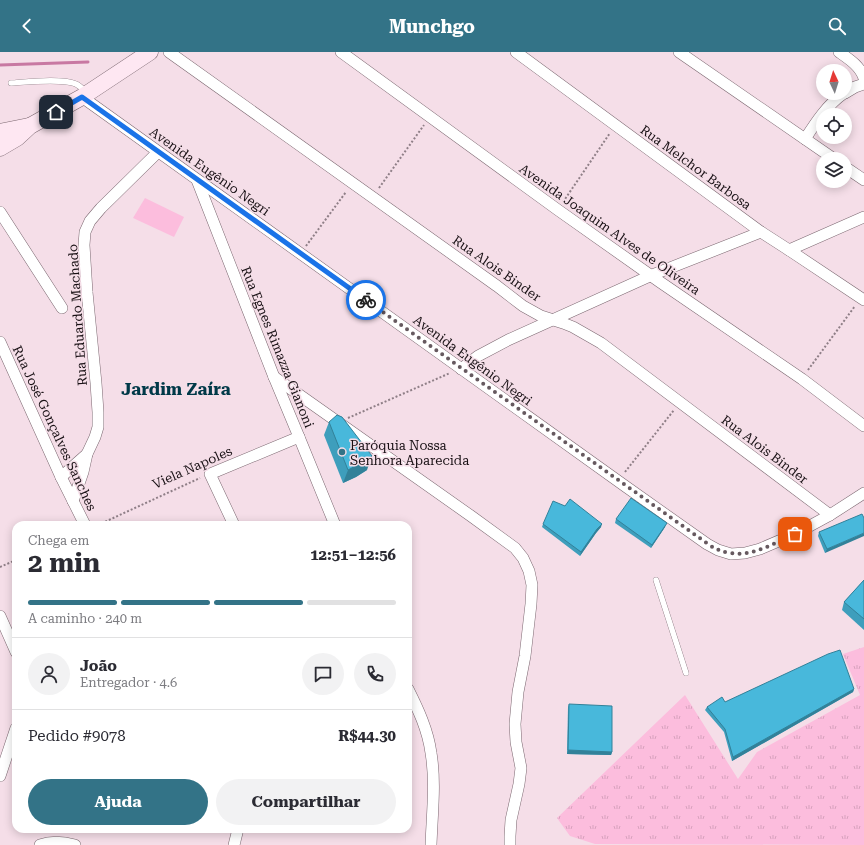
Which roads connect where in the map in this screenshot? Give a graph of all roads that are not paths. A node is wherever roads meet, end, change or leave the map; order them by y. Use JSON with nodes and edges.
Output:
{"nodes":[{"id":1,"x":150,"y":52,"type":"edge"},
{"id":2,"x":169,"y":52,"type":"edge"},
{"id":3,"x":341,"y":52,"type":"edge"},
{"id":4,"x":679,"y":52,"type":"edge"},
{"id":5,"x":839,"y":52,"type":"edge"},
{"id":6,"x":519,"y":53,"type":"edge"},
{"id":7,"x":864,"y":78,"type":"edge"},
{"id":8,"x":11,"y":83,"type":"dead end"},
{"id":9,"x":864,"y":84,"type":"edge"},
{"id":10,"x":852,"y":89,"type":"edge"},
{"id":11,"x":85,"y":95,"type":"junction"},
{"id":12,"x":834,"y":100,"type":"edge"},
{"id":13,"x":30,"y":126,"type":"junction"},
{"id":14,"x":0,"y":132,"type":"edge"},
{"id":15,"x":804,"y":139,"type":"junction"},
{"id":16,"x":0,"y":148,"type":"edge"},
{"id":17,"x":158,"y":152,"type":"junction"},
{"id":18,"x":824,"y":152,"type":"edge"},
{"id":19,"x":852,"y":172,"type":"edge"},
{"id":20,"x":196,"y":179,"type":"junction"},
{"id":21,"x":864,"y":180,"type":"edge"},
{"id":22,"x":0,"y":212,"type":"edge"},
{"id":23,"x":864,"y":217,"type":"edge"},
{"id":24,"x":761,"y":232,"type":"junction"},
{"id":25,"x":789,"y":250,"type":"junction"},
{"id":26,"x":652,"y":275,"type":"junction"},
{"id":27,"x":862,"y":299,"type":"edge"},
{"id":28,"x":62,"y":308,"type":"dead end"},
{"id":29,"x":552,"y":320,"type":"junction"},
{"id":30,"x":0,"y":342,"type":"edge"},
{"id":31,"x":461,"y":369,"type":"junction"},
{"id":32,"x":274,"y":377,"type":"junction"},
{"id":33,"x":864,"y":426,"type":"edge"},
{"id":34,"x":300,"y":438,"type":"junction"},
{"id":35,"x":88,"y":454,"type":"junction"},
{"id":36,"x":61,"y":477,"type":"junction"},
{"id":37,"x":864,"y":493,"type":"edge"},
{"id":38,"x":72,"y":501,"type":"junction"},
{"id":39,"x":830,"y":515,"type":"junction"},
{"id":40,"x":83,"y":521,"type":"edge"},
{"id":41,"x":232,"y":521,"type":"edge"},
{"id":42,"x":333,"y":521,"type":"edge"},
{"id":43,"x":656,"y":580,"type":"dead end"},
{"id":44,"x":0,"y":616,"type":"edge"},
{"id":45,"x":12,"y":643,"type":"edge"},
{"id":46,"x":686,"y":673,"type":"dead end"},
{"id":47,"x":412,"y":698,"type":"edge"},
{"id":48,"x":12,"y":740,"type":"edge"},
{"id":49,"x":0,"y":776,"type":"edge"},
{"id":50,"x":237,"y":833,"type":"edge"},
{"id":51,"x":40,"y":845,"type":"edge"},
{"id":52,"x":75,"y":845,"type":"edge"},
{"id":53,"x":234,"y":845,"type":"edge"},
{"id":54,"x":431,"y":845,"type":"edge"},
{"id":55,"x":510,"y":845,"type":"edge"}],
"edges":[{"from":1,"to":11,"type":"street"},
{"from":2,"to":29,"type":"street","name":"Rua Alois Binder"},
{"from":3,"to":26,"type":"street","name":"Avenida Joaquim Alves de Oliveira"},
{"from":4,"to":15,"type":"street"},
{"from":5,"to":7,"type":"street"},
{"from":6,"to":24,"type":"street","name":"Rua Melchor Barbosa"},
{"from":8,"to":11,"type":"lane"},
{"from":9,"to":10,"type":"street"},
{"from":11,"to":13,"type":"street"},
{"from":11,"to":17,"type":"street","name":"Avenida Eugênio Negri"},
{"from":12,"to":15,"type":"street"},
{"from":13,"to":14,"type":"street"},
{"from":13,"to":16,"type":"street"},
{"from":15,"to":18,"type":"street"},
{"from":17,"to":20,"type":"street","name":"Avenida Eugênio Negri"},
{"from":17,"to":35,"type":"street","name":"Rua Eduardo Machado"},
{"from":19,"to":21,"type":"street"},
{"from":20,"to":31,"type":"street","name":"Avenida Eugênio Negri"},
{"from":20,"to":32,"type":"street","name":"Rua Egnes Rimazza Gianoni"},
{"from":22,"to":28,"type":"street"},
{"from":23,"to":25,"type":"street"},
{"from":24,"to":25,"type":"street","name":"Rua Melchor Barbosa"},
{"from":24,"to":26,"type":"street"},
{"from":25,"to":27,"type":"street","name":"Rua Melchor Barbosa"},
{"from":26,"to":29,"type":"street"},
{"from":26,"to":33,"type":"street","name":"Avenida Joaquim Alves de Oliveira"},
{"from":29,"to":31,"type":"street"},
{"from":29,"to":39,"type":"street","name":"Rua Alois Binder"},
{"from":30,"to":36,"type":"street","name":"Rua José Gonçalves Sanches"},
{"from":31,"to":39,"type":"street","name":"Avenida Eugênio Negri"},
{"from":32,"to":34,"type":"street","name":"Rua Egnes Rimazza Gianoni"},
{"from":32,"to":55,"type":"street"},
{"from":34,"to":41,"type":"street","name":"Viela Napoles"},
{"from":34,"to":42,"type":"street","name":"Rua Egnes Rimazza Gianoni"},
{"from":35,"to":36,"type":"street","name":"Rua Eduardo Machado"},
{"from":35,"to":38,"type":"street","name":"Rua Eduardo Machado"},
{"from":36,"to":38,"type":"street","name":"Rua José Gonçalves Sanches"},
{"from":37,"to":39,"type":"street","name":"Avenida Eugênio Negri"},
{"from":38,"to":40,"type":"street","name":"Rua José Gonçalves Sanches"},
{"from":43,"to":46,"type":"lane"},
{"from":44,"to":45,"type":"street"},
{"from":47,"to":54,"type":"street"},
{"from":48,"to":49,"type":"street"},
{"from":50,"to":53,"type":"street"},
{"from":51,"to":52,"type":"street"}]}
